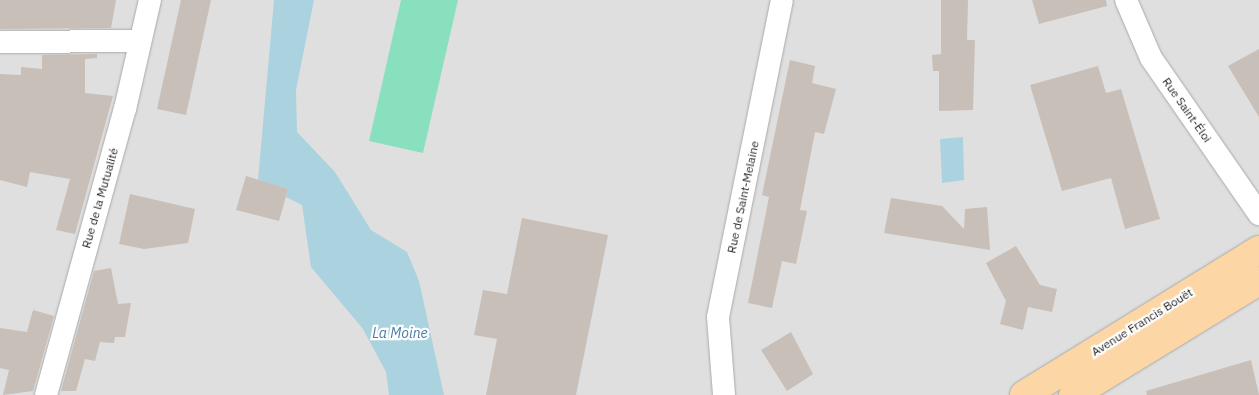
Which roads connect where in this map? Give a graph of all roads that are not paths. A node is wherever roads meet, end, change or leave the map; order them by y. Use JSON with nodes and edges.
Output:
{"nodes":[{"id":1,"x":150,"y":0,"type":"edge"},
{"id":2,"x":782,"y":0,"type":"edge"},
{"id":3,"x":1126,"y":0,"type":"edge"},
{"id":4,"x":140,"y":41,"type":"junction"},
{"id":5,"x":0,"y":42,"type":"edge"},
{"id":6,"x":1259,"y":214,"type":"edge"},
{"id":7,"x":1259,"y":250,"type":"edge"},
{"id":8,"x":1259,"y":281,"type":"edge"},
{"id":9,"x":46,"y":395,"type":"edge"},
{"id":10,"x":724,"y":395,"type":"edge"},
{"id":11,"x":1024,"y":395,"type":"edge"},
{"id":12,"x":1073,"y":395,"type":"edge"}],
"edges":[{"from":1,"to":4,"type":"street","name":"Rue de la Mutualité"},
{"from":2,"to":10,"type":"street","name":"Rue de Saint-Melaine"},
{"from":3,"to":6,"type":"street","name":"Rue Saint-Éloi"},
{"from":4,"to":5,"type":"street"},
{"from":4,"to":9,"type":"street","name":"Rue de la Mutualité"},
{"from":7,"to":11,"type":"main road","name":"Avenue Francis Bouët"},
{"from":8,"to":12,"type":"main road","name":"Avenue Francis Bouët"}]}
